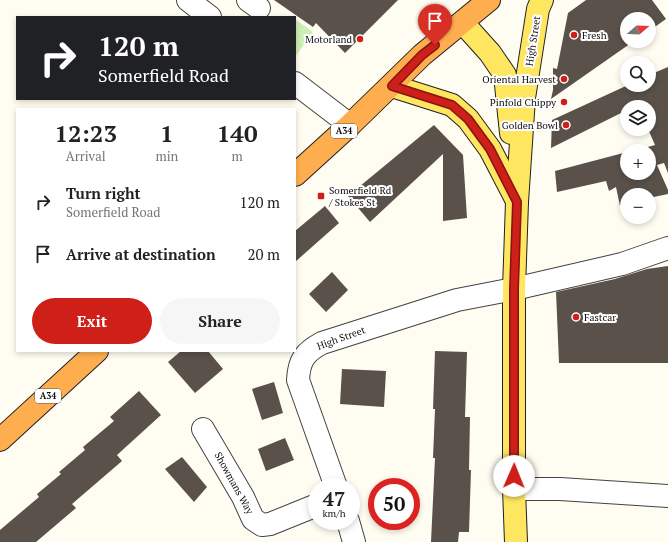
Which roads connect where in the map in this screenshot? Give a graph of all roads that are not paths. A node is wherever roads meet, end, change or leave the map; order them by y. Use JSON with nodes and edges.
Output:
{"nodes":[{"id":1,"x":489,"y":0,"type":"edge"},
{"id":2,"x":542,"y":0,"type":"edge"},
{"id":3,"x":463,"y":23,"type":"junction"},
{"id":4,"x":296,"y":84,"type":"edge"},
{"id":5,"x":392,"y":86,"type":"junction"},
{"id":6,"x":350,"y":125,"type":"junction"},
{"id":7,"x":296,"y":174,"type":"edge"},
{"id":8,"x":517,"y":202,"type":"junction"},
{"id":9,"x":668,"y":248,"type":"edge"},
{"id":10,"x":514,"y":289,"type":"junction"},
{"id":11,"x":95,"y":352,"type":"edge"},
{"id":12,"x":203,"y":429,"type":"dead end"},
{"id":13,"x":0,"y":440,"type":"edge"},
{"id":14,"x":333,"y":478,"type":"edge"},
{"id":15,"x":514,"y":489,"type":"junction"},
{"id":16,"x":668,"y":496,"type":"edge"},
{"id":17,"x":308,"y":509,"type":"edge"},
{"id":18,"x":351,"y":530,"type":"edge"},
{"id":19,"x":354,"y":542,"type":"edge"},
{"id":20,"x":516,"y":542,"type":"edge"}],
"edges":[{"from":1,"to":3,"type":"highway","number":"A34"},
{"from":2,"to":8,"type":"main road","name":"High Street"},
{"from":3,"to":5,"type":"highway","number":"A34"},
{"from":3,"to":8,"type":"main road","name":"High Street"},
{"from":4,"to":6,"type":"street"},
{"from":5,"to":6,"type":"highway","number":"A34"},
{"from":5,"to":8,"type":"main road","name":"High Street"},
{"from":6,"to":7,"type":"highway","number":"A34"},
{"from":8,"to":10,"type":"main road","name":"High Street"},
{"from":9,"to":10,"type":"street"},
{"from":10,"to":14,"type":"street","name":"High Street"},
{"from":10,"to":15,"type":"main road","name":"High Street"},
{"from":11,"to":13,"type":"highway","number":"A34"},
{"from":12,"to":17,"type":"street","name":"Showmans Way"},
{"from":15,"to":16,"type":"street"},
{"from":15,"to":20,"type":"main road","name":"High Street"},
{"from":18,"to":19,"type":"street"}]}
